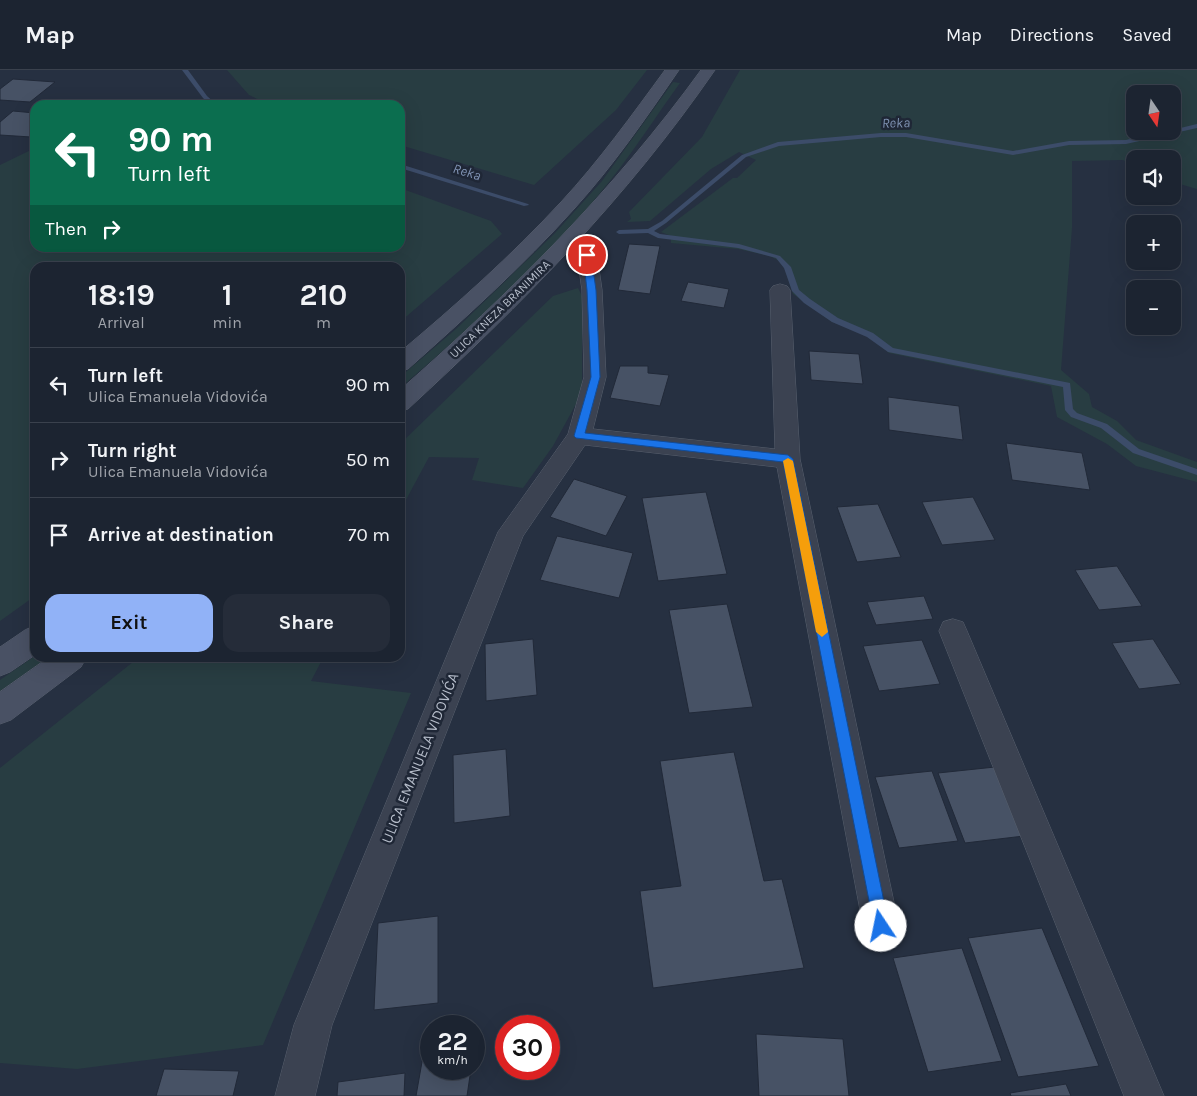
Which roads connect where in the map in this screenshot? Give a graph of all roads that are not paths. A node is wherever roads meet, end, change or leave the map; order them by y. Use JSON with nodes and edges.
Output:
{"nodes":[{"id":1,"x":672,"y":70,"type":"edge"},
{"id":2,"x":708,"y":70,"type":"edge"},
{"id":3,"x":587,"y":255,"type":"dead end"},
{"id":4,"x":780,"y":290,"type":"dead end"},
{"id":5,"x":405,"y":359,"type":"edge"},
{"id":6,"x":405,"y":398,"type":"edge"},
{"id":7,"x":579,"y":436,"type":"junction"},
{"id":8,"x":788,"y":459,"type":"junction"},
{"id":9,"x":953,"y":631,"type":"dead end"},
{"id":10,"x":30,"y":642,"type":"edge"},
{"id":11,"x":66,"y":662,"type":"edge"},
{"id":12,"x":0,"y":663,"type":"edge"},
{"id":13,"x":0,"y":710,"type":"edge"},
{"id":14,"x":881,"y":926,"type":"dead end"},
{"id":15,"x":295,"y":1096,"type":"edge"},
{"id":16,"x":1144,"y":1096,"type":"edge"}],
"edges":[{"from":1,"to":5,"type":"street","name":"ULICA KNEZA BRANIMIRA"},
{"from":2,"to":6,"type":"street","name":"ULICA KNEZA BRANIMIRA"},
{"from":3,"to":7,"type":"street","name":"ULICA EMANUELA VIDOVIĆA"},
{"from":4,"to":8,"type":"street"},
{"from":7,"to":8,"type":"street"},
{"from":7,"to":15,"type":"street","name":"ULICA EMANUELA VIDOVIĆA"},
{"from":8,"to":14,"type":"street"},
{"from":9,"to":16,"type":"street"},
{"from":10,"to":12,"type":"street"},
{"from":11,"to":13,"type":"street"}]}
